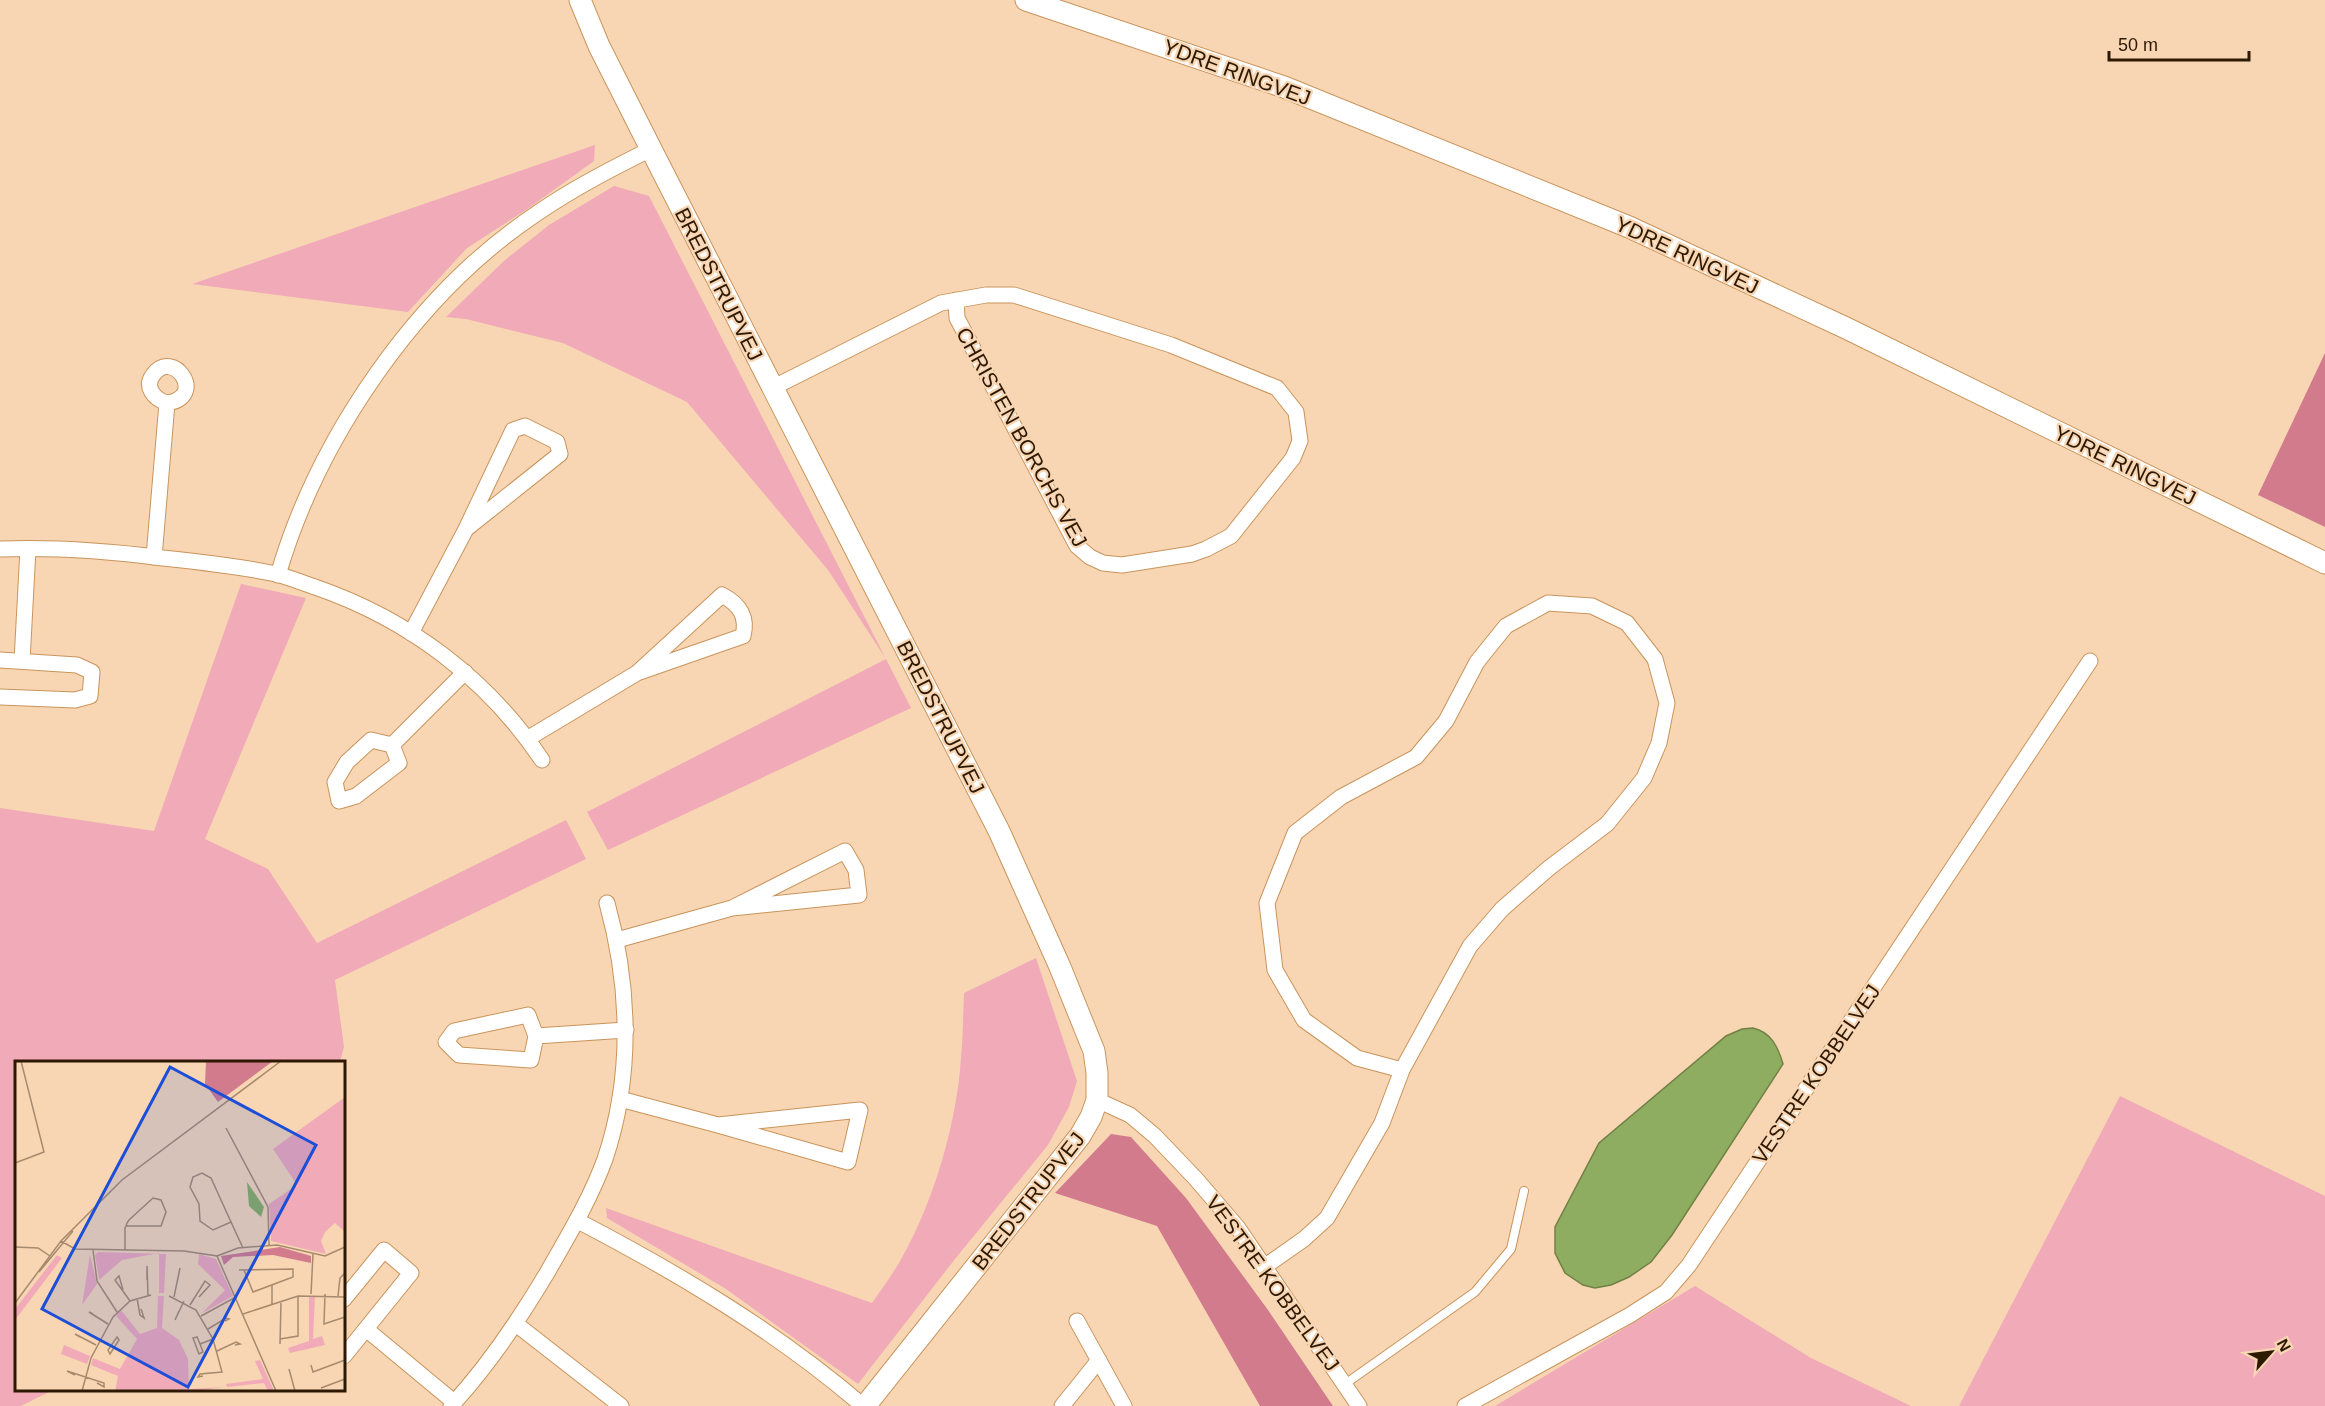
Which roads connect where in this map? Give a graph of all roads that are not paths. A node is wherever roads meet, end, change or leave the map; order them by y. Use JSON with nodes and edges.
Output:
{"nodes":[{"id":1,"x":580,"y":0,"type":"edge"},
{"id":2,"x":1026,"y":0,"type":"edge"},
{"id":3,"x":651,"y":149,"type":"junction"},
{"id":4,"x":956,"y":300,"type":"junction"},
{"id":5,"x":772,"y":388,"type":"junction"},
{"id":6,"x":166,"y":403,"type":"dead end"},
{"id":7,"x":466,"y":529,"type":"junction"},
{"id":8,"x":0,"y":549,"type":"edge"},
{"id":9,"x":28,"y":549,"type":"junction"},
{"id":10,"x":154,"y":557,"type":"junction"},
{"id":11,"x":2325,"y":563,"type":"edge"},
{"id":12,"x":278,"y":575,"type":"junction"},
{"id":13,"x":411,"y":633,"type":"junction"},
{"id":14,"x":0,"y":660,"type":"edge"},
{"id":15,"x":22,"y":661,"type":"junction"},
{"id":16,"x":2090,"y":661,"type":"dead end"},
{"id":17,"x":465,"y":672,"type":"junction"},
{"id":18,"x":637,"y":673,"type":"junction"},
{"id":19,"x":0,"y":697,"type":"edge"},
{"id":20,"x":527,"y":738,"type":"junction"},
{"id":21,"x":392,"y":745,"type":"dead end"},
{"id":22,"x":542,"y":760,"type":"dead end"},
{"id":23,"x":607,"y":903,"type":"dead end"},
{"id":24,"x":732,"y":908,"type":"junction"},
{"id":25,"x":617,"y":940,"type":"junction"},
{"id":26,"x":626,"y":1030,"type":"junction"},
{"id":27,"x":536,"y":1036,"type":"junction"},
{"id":28,"x":1402,"y":1070,"type":"junction"},
{"id":29,"x":620,"y":1099,"type":"junction"},
{"id":30,"x":1096,"y":1100,"type":"junction"},
{"id":31,"x":718,"y":1125,"type":"junction"},
{"id":32,"x":1524,"y":1191,"type":"dead end"},
{"id":33,"x":578,"y":1221,"type":"junction"},
{"id":34,"x":1264,"y":1267,"type":"junction"},
{"id":35,"x":345,"y":1298,"type":"edge"},
{"id":36,"x":1077,"y":1321,"type":"dead end"},
{"id":37,"x":516,"y":1324,"type":"junction"},
{"id":38,"x":366,"y":1329,"type":"junction"},
{"id":39,"x":345,"y":1355,"type":"edge"},
{"id":40,"x":1099,"y":1360,"type":"junction"},
{"id":41,"x":1345,"y":1384,"type":"junction"},
{"id":42,"x":452,"y":1404,"type":"edge"},
{"id":43,"x":621,"y":1406,"type":"edge"},
{"id":44,"x":864,"y":1406,"type":"edge"},
{"id":45,"x":1062,"y":1406,"type":"edge"},
{"id":46,"x":1124,"y":1406,"type":"edge"},
{"id":47,"x":1359,"y":1406,"type":"edge"},
{"id":48,"x":1465,"y":1406,"type":"edge"}],
"edges":[{"from":1,"to":3,"type":"street","name":"BREDSTRUPVEJ"},
{"from":2,"to":11,"type":"street","name":"YDRE RINGVEJ"},
{"from":3,"to":5,"type":"street","name":"BREDSTRUPVEJ"},
{"from":3,"to":12,"type":"street"},
{"from":4,"to":4,"type":"street","name":"CHRISTEN BORCHS VEJ"},
{"from":4,"to":5,"type":"street","name":"CHRISTEN BORCHS VEJ"},
{"from":5,"to":30,"type":"street","name":"BREDSTRUPVEJ"},
{"from":6,"to":10,"type":"street"},
{"from":7,"to":7,"type":"street"},
{"from":7,"to":13,"type":"street"},
{"from":8,"to":9,"type":"street"},
{"from":9,"to":10,"type":"street"},
{"from":9,"to":15,"type":"street"},
{"from":10,"to":12,"type":"street"},
{"from":12,"to":13,"type":"street"},
{"from":13,"to":17,"type":"street"},
{"from":14,"to":15,"type":"street"},
{"from":15,"to":19,"type":"street"},
{"from":16,"to":48,"type":"street","name":"VESTRE KOBBELVEJ"},
{"from":17,"to":20,"type":"street"},
{"from":17,"to":21,"type":"street"},
{"from":18,"to":18,"type":"street"},
{"from":18,"to":20,"type":"street"},
{"from":20,"to":22,"type":"street"},
{"from":23,"to":25,"type":"street"},
{"from":24,"to":24,"type":"street"},
{"from":24,"to":25,"type":"street"},
{"from":25,"to":26,"type":"street"},
{"from":26,"to":27,"type":"street"},
{"from":26,"to":29,"type":"street"},
{"from":27,"to":27,"type":"street"},
{"from":28,"to":28,"type":"street"},
{"from":28,"to":34,"type":"street"},
{"from":29,"to":31,"type":"street"},
{"from":29,"to":33,"type":"street"},
{"from":30,"to":34,"type":"street","name":"VESTRE KOBBELVEJ"},
{"from":30,"to":44,"type":"street","name":"BREDSTRUPVEJ"},
{"from":31,"to":31,"type":"street"},
{"from":32,"to":41,"type":"lane"},
{"from":33,"to":37,"type":"street"},
{"from":33,"to":44,"type":"street"},
{"from":34,"to":41,"type":"street","name":"VESTRE KOBBELVEJ"},
{"from":35,"to":38,"type":"street"},
{"from":36,"to":40,"type":"street"},
{"from":37,"to":42,"type":"street"},
{"from":37,"to":43,"type":"street"},
{"from":38,"to":39,"type":"street"},
{"from":38,"to":42,"type":"street"},
{"from":40,"to":45,"type":"street"},
{"from":40,"to":46,"type":"street"},
{"from":41,"to":47,"type":"street","name":"VESTRE KOBBELVEJ"}]}
